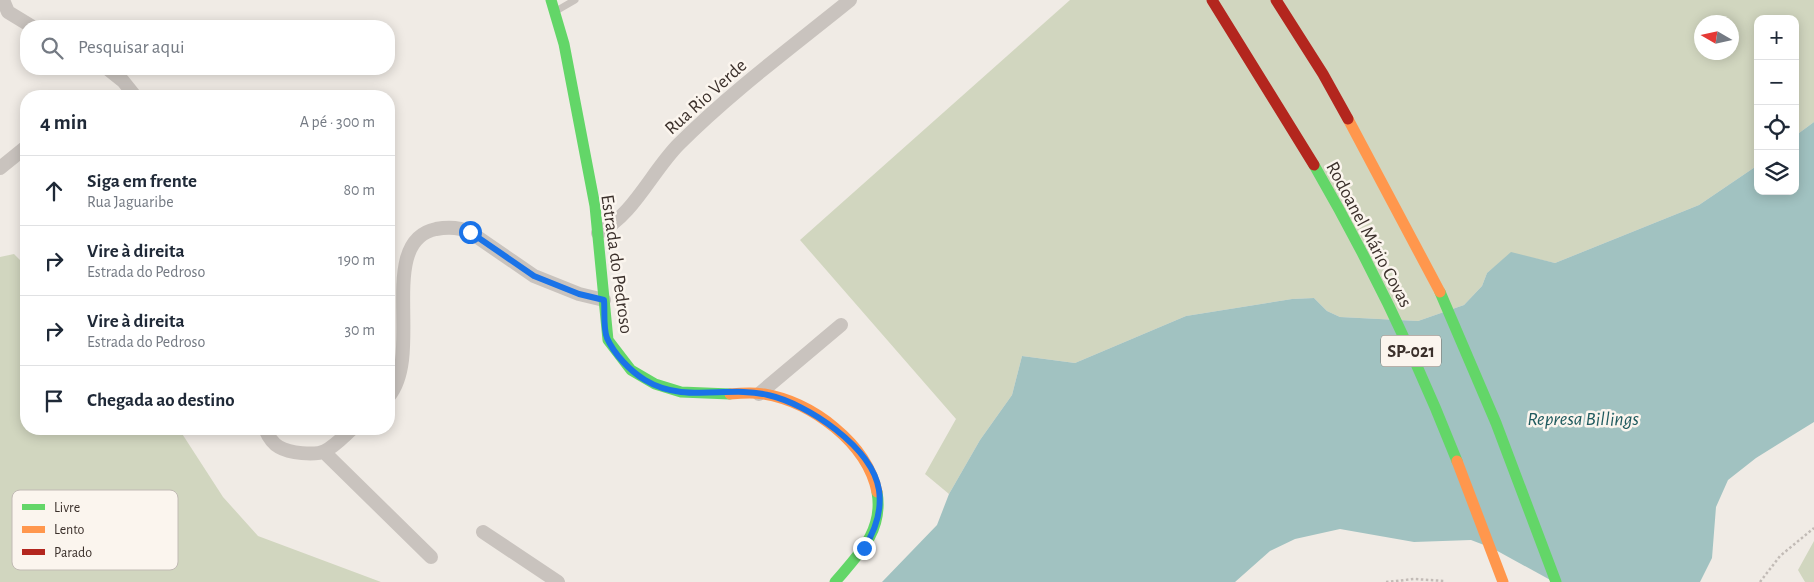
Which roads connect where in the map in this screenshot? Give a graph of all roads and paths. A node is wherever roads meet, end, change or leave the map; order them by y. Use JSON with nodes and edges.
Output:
{"nodes":[{"id":1,"x":3,"y":0,"type":"edge"},
{"id":2,"x":551,"y":0,"type":"edge"},
{"id":3,"x":575,"y":0,"type":"edge"},
{"id":4,"x":850,"y":0,"type":"edge"},
{"id":5,"x":1212,"y":0,"type":"edge"},
{"id":6,"x":1276,"y":0,"type":"edge"},
{"id":7,"x":555,"y":12,"type":"junction"},
{"id":8,"x":22,"y":20,"type":"edge"},
{"id":9,"x":116,"y":75,"type":"edge"},
{"id":10,"x":130,"y":90,"type":"edge"},
{"id":11,"x":20,"y":151,"type":"edge"},
{"id":12,"x":0,"y":168,"type":"edge"},
{"id":13,"x":598,"y":233,"type":"junction"},
{"id":14,"x":604,"y":300,"type":"junction"},
{"id":15,"x":841,"y":325,"type":"dead end"},
{"id":16,"x":395,"y":387,"type":"edge"},
{"id":17,"x":759,"y":394,"type":"junction"},
{"id":18,"x":268,"y":435,"type":"edge"},
{"id":19,"x":345,"y":435,"type":"edge"},
{"id":20,"x":324,"y":452,"type":"junction"},
{"id":21,"x":1814,"y":528,"type":"edge"},
{"id":22,"x":483,"y":532,"type":"dead end"},
{"id":23,"x":432,"y":558,"type":"dead end"},
{"id":24,"x":1445,"y":581,"type":"edge"},
{"id":25,"x":558,"y":582,"type":"edge"},
{"id":26,"x":835,"y":582,"type":"edge"},
{"id":27,"x":1386,"y":582,"type":"edge"},
{"id":28,"x":1503,"y":582,"type":"edge"},
{"id":29,"x":1556,"y":582,"type":"edge"},
{"id":30,"x":1760,"y":582,"type":"edge"}],
"edges":[{"from":1,"to":8,"type":"street"},
{"from":2,"to":7,"type":"main road","name":"Estrada do Pedroso"},
{"from":3,"to":7,"type":"lane"},
{"from":4,"to":13,"type":"street","name":"Rua Rio Verde"},
{"from":5,"to":28,"type":"main road","name":"Rodoanel Mário Covas","number":"SP-021"},
{"from":6,"to":29,"type":"main road","name":"Rodoanel Mário Covas","number":"SP-021"},
{"from":7,"to":13,"type":"main road","name":"Estrada do Pedroso"},
{"from":9,"to":10,"type":"street"},
{"from":11,"to":12,"type":"street"},
{"from":13,"to":14,"type":"main road","name":"Estrada do Pedroso"},
{"from":14,"to":16,"type":"street"},
{"from":14,"to":17,"type":"main road","name":"Estrada do Pedroso"},
{"from":15,"to":17,"type":"street"},
{"from":17,"to":26,"type":"main road","name":"Estrada do Pedroso"},
{"from":18,"to":20,"type":"street"},
{"from":19,"to":20,"type":"street"},
{"from":20,"to":23,"type":"street"},
{"from":21,"to":30,"type":"path"},
{"from":22,"to":25,"type":"street"},
{"from":24,"to":27,"type":"path"}]}
